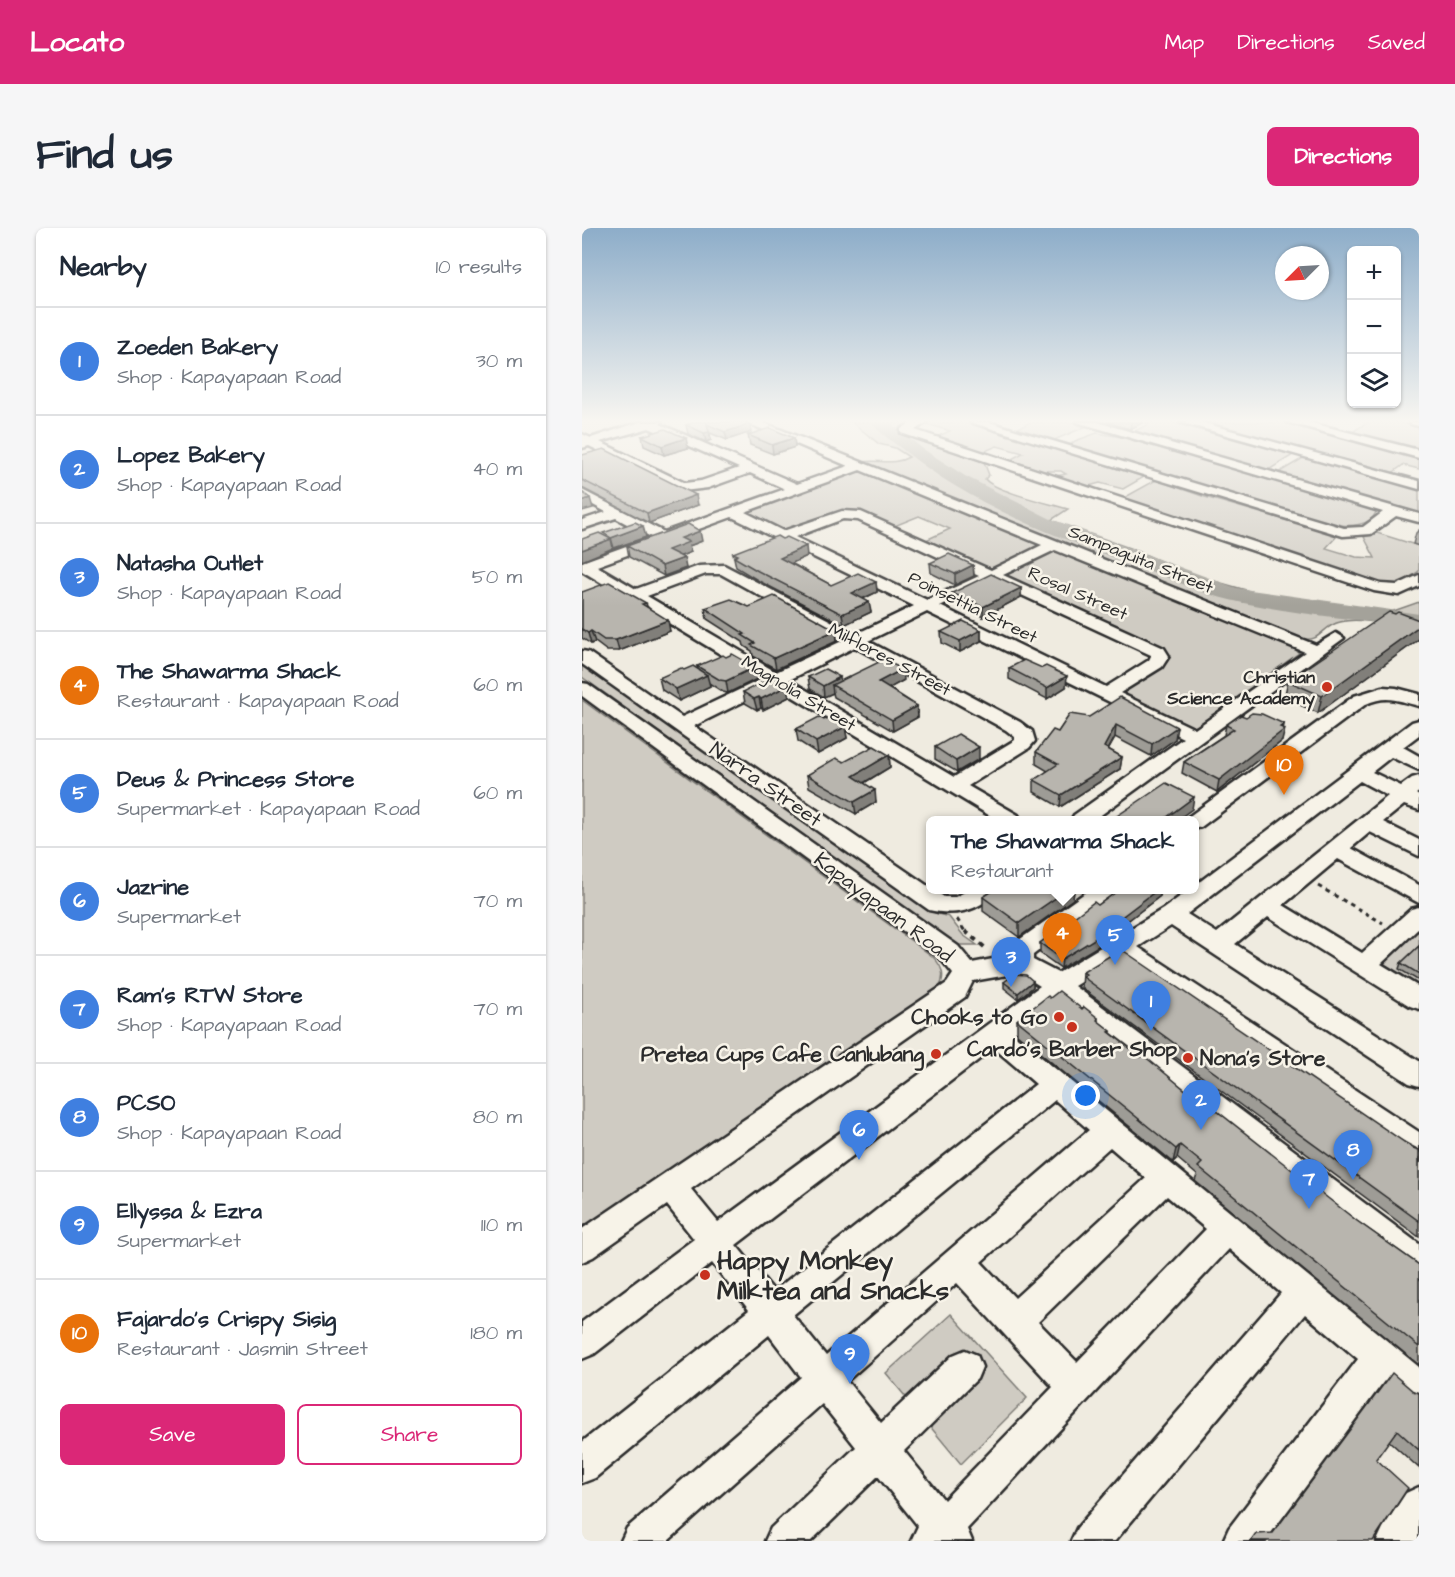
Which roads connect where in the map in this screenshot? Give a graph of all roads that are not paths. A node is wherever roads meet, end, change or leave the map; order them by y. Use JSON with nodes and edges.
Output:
{"nodes":[{"id":1,"x":675,"y":483,"type":"edge"},
{"id":2,"x":708,"y":483,"type":"edge"},
{"id":3,"x":785,"y":483,"type":"edge"},
{"id":4,"x":813,"y":483,"type":"edge"},
{"id":5,"x":902,"y":483,"type":"edge"},
{"id":6,"x":1060,"y":483,"type":"edge"},
{"id":7,"x":1143,"y":483,"type":"edge"},
{"id":8,"x":1181,"y":483,"type":"edge"},
{"id":9,"x":1298,"y":483,"type":"edge"},
{"id":10,"x":798,"y":489,"type":"junction"},
{"id":11,"x":582,"y":494,"type":"edge"},
{"id":12,"x":1112,"y":501,"type":"junction"},
{"id":13,"x":1394,"y":511,"type":"junction"},
{"id":14,"x":733,"y":512,"type":"junction"},
{"id":15,"x":617,"y":513,"type":"junction"},
{"id":16,"x":1419,"y":518,"type":"edge"},
{"id":17,"x":582,"y":525,"type":"edge"},
{"id":18,"x":783,"y":536,"type":"junction"},
{"id":19,"x":663,"y":538,"type":"junction"},
{"id":20,"x":1054,"y":545,"type":"junction"},
{"id":21,"x":584,"y":567,"type":"edge"},
{"id":22,"x":992,"y":576,"type":"junction"},
{"id":23,"x":1419,"y":580,"type":"edge"},
{"id":24,"x":1393,"y":590,"type":"junction"},
{"id":25,"x":635,"y":595,"type":"junction"},
{"id":26,"x":1380,"y":605,"type":"dead end"},
{"id":27,"x":928,"y":607,"type":"junction"},
{"id":28,"x":1336,"y":638,"type":"dead end"},
{"id":29,"x":857,"y":641,"type":"junction"},
{"id":30,"x":1317,"y":651,"type":"junction"},
{"id":31,"x":582,"y":656,"type":"edge"},
{"id":32,"x":776,"y":680,"type":"junction"},
{"id":33,"x":582,"y":688,"type":"edge"},
{"id":34,"x":1107,"y":694,"type":"junction"},
{"id":35,"x":1419,"y":702,"type":"edge"},
{"id":36,"x":1419,"y":717,"type":"edge"},
{"id":37,"x":681,"y":725,"type":"junction"},
{"id":38,"x":1419,"y":726,"type":"edge"},
{"id":39,"x":1196,"y":738,"type":"junction"},
{"id":40,"x":1390,"y":748,"type":"junction"},
{"id":41,"x":1419,"y":764,"type":"edge"},
{"id":42,"x":1359,"y":772,"type":"junction"},
{"id":43,"x":954,"y":786,"type":"junction"},
{"id":44,"x":1414,"y":794,"type":"edge"},
{"id":45,"x":1004,"y":816,"type":"edge"},
{"id":46,"x":1087,"y":816,"type":"edge"},
{"id":47,"x":1199,"y":818,"type":"edge"},
{"id":48,"x":1369,"y":823,"type":"junction"},
{"id":49,"x":1336,"y":849,"type":"junction"},
{"id":50,"x":1419,"y":849,"type":"edge"},
{"id":51,"x":979,"y":894,"type":"edge"},
{"id":52,"x":1099,"y":894,"type":"edge"},
{"id":53,"x":1199,"y":894,"type":"edge"},
{"id":54,"x":1199,"y":894,"type":"edge"},
{"id":55,"x":1419,"y":895,"type":"edge"},
{"id":56,"x":1267,"y":906,"type":"junction"},
{"id":57,"x":1171,"y":915,"type":"junction"},
{"id":58,"x":1419,"y":915,"type":"edge"},
{"id":59,"x":1218,"y":945,"type":"junction"},
{"id":60,"x":1121,"y":947,"type":"junction"},
{"id":61,"x":1021,"y":965,"type":"junction"},
{"id":62,"x":1364,"y":965,"type":"junction"},
{"id":63,"x":965,"y":974,"type":"junction"},
{"id":64,"x":1058,"y":987,"type":"junction"},
{"id":65,"x":1419,"y":999,"type":"edge"},
{"id":66,"x":995,"y":1034,"type":"junction"},
{"id":67,"x":1419,"y":1076,"type":"edge"},
{"id":68,"x":1055,"y":1084,"type":"junction"},
{"id":69,"x":1109,"y":1130,"type":"junction"},
{"id":70,"x":1419,"y":1148,"type":"edge"},
{"id":71,"x":1166,"y":1178,"type":"junction"},
{"id":72,"x":671,"y":1187,"type":"junction"},
{"id":73,"x":1227,"y":1229,"type":"junction"},
{"id":74,"x":716,"y":1242,"type":"junction"},
{"id":75,"x":582,"y":1247,"type":"edge"},
{"id":76,"x":959,"y":1262,"type":"junction"},
{"id":77,"x":1419,"y":1263,"type":"edge"},
{"id":78,"x":1303,"y":1292,"type":"junction"},
{"id":79,"x":772,"y":1312,"type":"junction"},
{"id":80,"x":1015,"y":1321,"type":"junction"},
{"id":81,"x":582,"y":1342,"type":"edge"},
{"id":82,"x":1381,"y":1357,"type":"junction"},
{"id":83,"x":965,"y":1367,"type":"dead end"},
{"id":84,"x":825,"y":1379,"type":"junction"},
{"id":85,"x":1077,"y":1387,"type":"junction"},
{"id":86,"x":1419,"y":1389,"type":"edge"},
{"id":87,"x":880,"y":1449,"type":"junction"},
{"id":88,"x":582,"y":1465,"type":"edge"},
{"id":89,"x":1419,"y":1506,"type":"edge"},
{"id":90,"x":942,"y":1536,"type":"edge"},
{"id":91,"x":640,"y":1541,"type":"edge"},
{"id":92,"x":784,"y":1541,"type":"edge"},
{"id":93,"x":1090,"y":1541,"type":"edge"},
{"id":94,"x":1242,"y":1541,"type":"edge"},
{"id":95,"x":1396,"y":1541,"type":"edge"}],
"edges":[{"from":1,"to":2,"type":"street"},
{"from":3,"to":10,"type":"street"},
{"from":4,"to":10,"type":"street"},
{"from":5,"to":20,"type":"street","name":"Sampaguita Street"},
{"from":6,"to":12,"type":"street"},
{"from":7,"to":12,"type":"street"},
{"from":8,"to":13,"type":"street"},
{"from":9,"to":13,"type":"street"},
{"from":10,"to":14,"type":"street"},
{"from":11,"to":15,"type":"street"},
{"from":12,"to":24,"type":"street"},
{"from":13,"to":16,"type":"street"},
{"from":14,"to":18,"type":"street","name":"Poinsettia Street"},
{"from":14,"to":19,"type":"street"},
{"from":15,"to":17,"type":"street"},
{"from":15,"to":19,"type":"street"},
{"from":18,"to":22,"type":"street","name":"Rosal Street"},
{"from":18,"to":27,"type":"street","name":"Poinsettia Street"},
{"from":19,"to":21,"type":"street"},
{"from":20,"to":22,"type":"street"},
{"from":20,"to":30,"type":"street","name":"Sampaguita Street"},
{"from":21,"to":25,"type":"street","name":"Magnolia Street"},
{"from":22,"to":27,"type":"street"},
{"from":22,"to":34,"type":"street","name":"Rosal Street"},
{"from":23,"to":24,"type":"street"},
{"from":24,"to":26,"type":"street"},
{"from":25,"to":29,"type":"street","name":"Milflores Street"},
{"from":25,"to":32,"type":"street","name":"Magnolia Street"},
{"from":27,"to":29,"type":"street"},
{"from":27,"to":34,"type":"street","name":"Poinsettia Street"},
{"from":28,"to":30,"type":"street"},
{"from":29,"to":32,"type":"street"},
{"from":29,"to":43,"type":"street","name":"Milflores Street"},
{"from":30,"to":39,"type":"street"},
{"from":31,"to":37,"type":"street","name":"Narra Street"},
{"from":32,"to":37,"type":"street"},
{"from":32,"to":43,"type":"street","name":"Magnolia Street"},
{"from":33,"to":63,"type":"street","name":"Kapayapaan Road"},
{"from":34,"to":39,"type":"street","name":"Poinsettia Street"},
{"from":35,"to":36,"type":"street"},
{"from":35,"to":47,"type":"street"},
{"from":37,"to":51,"type":"street","name":"Narra Street"},
{"from":38,"to":40,"type":"street"},
{"from":39,"to":46,"type":"street"},
{"from":40,"to":41,"type":"street"},
{"from":40,"to":42,"type":"street"},
{"from":42,"to":44,"type":"street"},
{"from":42,"to":53,"type":"street"},
{"from":43,"to":45,"type":"street","name":"Magnolia Street"},
{"from":44,"to":48,"type":"street"},
{"from":48,"to":49,"type":"street"},
{"from":48,"to":50,"type":"street"},
{"from":49,"to":55,"type":"street"},
{"from":49,"to":56,"type":"street"},
{"from":52,"to":61,"type":"street"},
{"from":54,"to":57,"type":"street"},
{"from":56,"to":59,"type":"street"},
{"from":56,"to":62,"type":"street"},
{"from":57,"to":59,"type":"street"},
{"from":57,"to":60,"type":"street"},
{"from":58,"to":62,"type":"street"},
{"from":59,"to":67,"type":"street"},
{"from":60,"to":64,"type":"street"},
{"from":60,"to":70,"type":"street"},
{"from":61,"to":63,"type":"street","name":"Kapayapaan Road"},
{"from":61,"to":64,"type":"street"},
{"from":62,"to":65,"type":"street"},
{"from":63,"to":72,"type":"street"},
{"from":64,"to":66,"type":"street"},
{"from":64,"to":77,"type":"street"},
{"from":66,"to":68,"type":"street"},
{"from":66,"to":74,"type":"street"},
{"from":68,"to":69,"type":"street"},
{"from":68,"to":79,"type":"street"},
{"from":69,"to":71,"type":"street"},
{"from":69,"to":76,"type":"street"},
{"from":71,"to":73,"type":"street"},
{"from":71,"to":80,"type":"street"},
{"from":72,"to":74,"type":"street"},
{"from":72,"to":75,"type":"street"},
{"from":73,"to":78,"type":"street"},
{"from":73,"to":85,"type":"street"},
{"from":74,"to":79,"type":"street"},
{"from":74,"to":81,"type":"street"},
{"from":76,"to":80,"type":"street"},
{"from":76,"to":84,"type":"street"},
{"from":78,"to":82,"type":"street"},
{"from":78,"to":93,"type":"street"},
{"from":79,"to":84,"type":"street"},
{"from":79,"to":88,"type":"street"},
{"from":80,"to":85,"type":"street"},
{"from":82,"to":86,"type":"street"},
{"from":82,"to":94,"type":"street"},
{"from":83,"to":87,"type":"street"},
{"from":84,"to":87,"type":"street"},
{"from":84,"to":91,"type":"street"},
{"from":85,"to":90,"type":"street"},
{"from":87,"to":90,"type":"street"},
{"from":87,"to":92,"type":"street"},
{"from":89,"to":95,"type":"street"}]}
